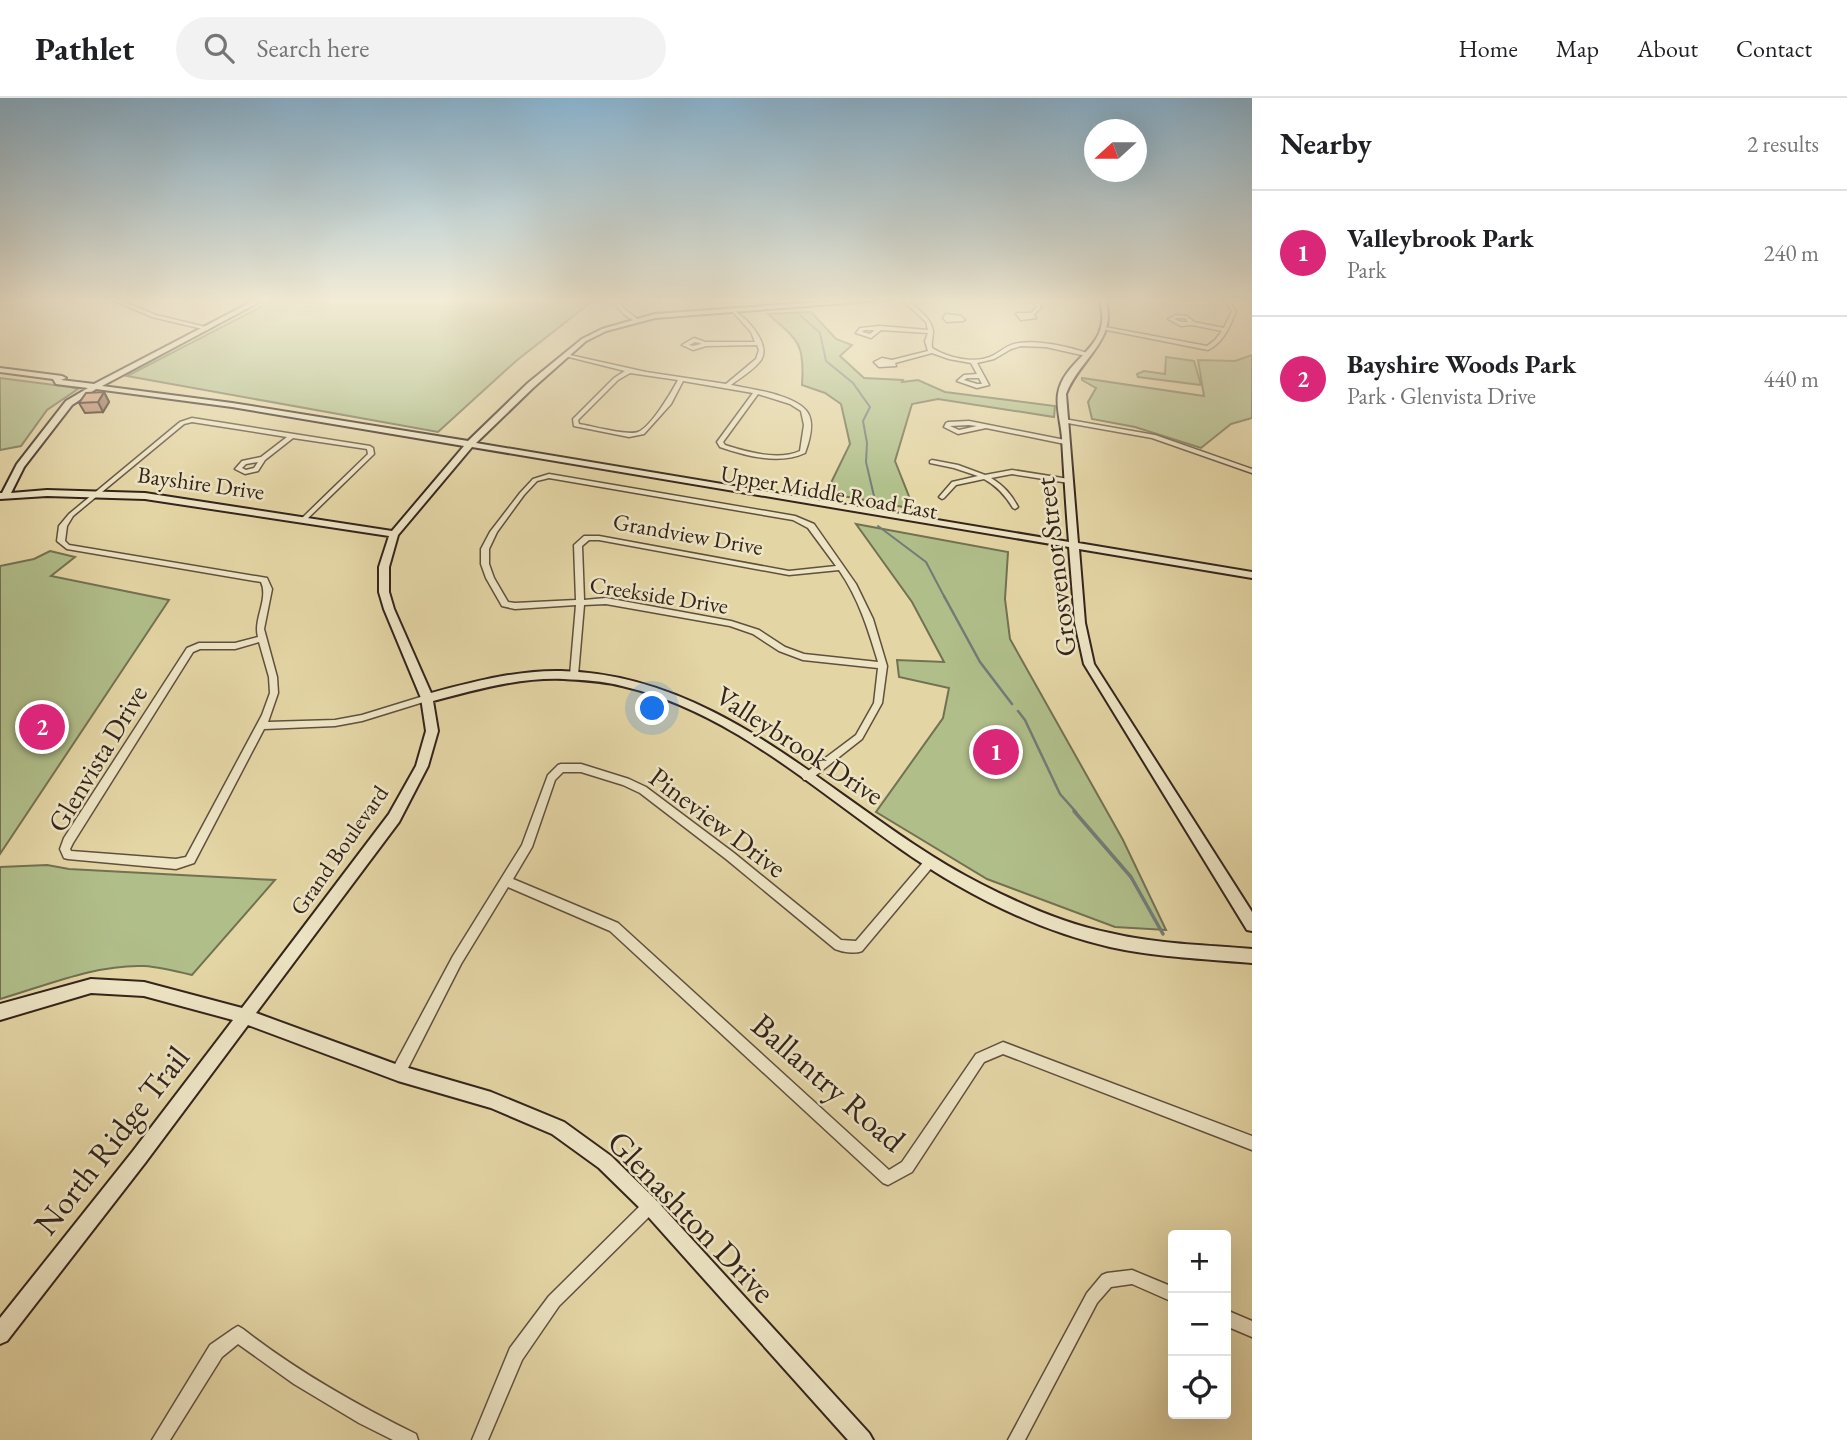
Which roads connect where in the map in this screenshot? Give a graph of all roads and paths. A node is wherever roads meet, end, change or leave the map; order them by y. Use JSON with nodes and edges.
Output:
{"nodes":[{"id":1,"x":973,"y":361,"type":"edge"},
{"id":2,"x":142,"y":362,"type":"edge"},
{"id":3,"x":559,"y":362,"type":"edge"},
{"id":4,"x":593,"y":362,"type":"edge"},
{"id":5,"x":756,"y":362,"type":"edge"},
{"id":6,"x":1081,"y":362,"type":"edge"},
{"id":7,"x":0,"y":370,"type":"edge"},
{"id":8,"x":629,"y":371,"type":"junction"},
{"id":9,"x":981,"y":376,"type":"dead end"},
{"id":10,"x":681,"y":380,"type":"junction"},
{"id":11,"x":97,"y":385,"type":"junction"},
{"id":12,"x":728,"y":385,"type":"junction"},
{"id":13,"x":756,"y":393,"type":"junction"},
{"id":14,"x":1064,"y":421,"type":"junction"},
{"id":15,"x":984,"y":427,"type":"junction"},
{"id":16,"x":293,"y":435,"type":"junction"},
{"id":17,"x":1066,"y":442,"type":"junction"},
{"id":18,"x":468,"y":447,"type":"junction"},
{"id":19,"x":263,"y":459,"type":"dead end"},
{"id":20,"x":932,"y":462,"type":"dead end"},
{"id":21,"x":1252,"y":471,"type":"edge"},
{"id":22,"x":984,"y":476,"type":"junction"},
{"id":23,"x":1069,"y":481,"type":"junction"},
{"id":24,"x":95,"y":494,"type":"junction"},
{"id":25,"x":2,"y":496,"type":"edge"},
{"id":26,"x":942,"y":498,"type":"dead end"},
{"id":27,"x":1015,"y":507,"type":"dead end"},
{"id":28,"x":302,"y":521,"type":"junction"},
{"id":29,"x":394,"y":534,"type":"junction"},
{"id":30,"x":1074,"y":550,"type":"junction"},
{"id":31,"x":839,"y":568,"type":"junction"},
{"id":32,"x":1252,"y":575,"type":"edge"},
{"id":33,"x":1252,"y":584,"type":"edge"},
{"id":34,"x":580,"y":602,"type":"junction"},
{"id":35,"x":261,"y":639,"type":"junction"},
{"id":36,"x":883,"y":666,"type":"junction"},
{"id":37,"x":574,"y":675,"type":"junction"},
{"id":38,"x":427,"y":698,"type":"junction"},
{"id":39,"x":261,"y":726,"type":"junction"},
{"id":40,"x":807,"y":777,"type":"junction"},
{"id":41,"x":930,"y":862,"type":"junction"},
{"id":42,"x":508,"y":882,"type":"junction"},
{"id":43,"x":1252,"y":925,"type":"edge"},
{"id":44,"x":1252,"y":956,"type":"edge"},
{"id":45,"x":0,"y":1012,"type":"edge"},
{"id":46,"x":244,"y":1017,"type":"junction"},
{"id":47,"x":398,"y":1073,"type":"junction"},
{"id":48,"x":1252,"y":1143,"type":"edge"},
{"id":49,"x":650,"y":1206,"type":"junction"},
{"id":50,"x":1168,"y":1293,"type":"edge"},
{"id":51,"x":1231,"y":1320,"type":"edge"},
{"id":52,"x":1252,"y":1329,"type":"edge"},
{"id":53,"x":0,"y":1334,"type":"edge"},
{"id":54,"x":160,"y":1440,"type":"edge"},
{"id":55,"x":410,"y":1440,"type":"edge"},
{"id":56,"x":480,"y":1440,"type":"edge"},
{"id":57,"x":862,"y":1440,"type":"edge"},
{"id":58,"x":1016,"y":1440,"type":"edge"}],
"edges":[{"from":1,"to":9,"type":"street"},
{"from":2,"to":11,"type":"street"},
{"from":3,"to":18,"type":"street","name":"Grand Boulevard"},
{"from":4,"to":8,"type":"street"},
{"from":5,"to":12,"type":"street"},
{"from":6,"to":14,"type":"street","name":"Grosvenor Street"},
{"from":7,"to":11,"type":"street","name":"Upper Middle Road East"},
{"from":8,"to":10,"type":"street"},
{"from":8,"to":10,"type":"street"},
{"from":10,"to":12,"type":"street"},
{"from":11,"to":18,"type":"street","name":"Upper Middle Road East"},
{"from":11,"to":25,"type":"street"},
{"from":12,"to":13,"type":"street"},
{"from":13,"to":13,"type":"street"},
{"from":14,"to":17,"type":"street","name":"Grosvenor Street"},
{"from":14,"to":21,"type":"street"},
{"from":15,"to":15,"type":"street"},
{"from":15,"to":17,"type":"street"},
{"from":16,"to":19,"type":"street"},
{"from":16,"to":24,"type":"street"},
{"from":16,"to":28,"type":"street"},
{"from":17,"to":23,"type":"street","name":"Grosvenor Street"},
{"from":18,"to":29,"type":"street","name":"Grand Boulevard"},
{"from":18,"to":30,"type":"street","name":"Upper Middle Road East"},
{"from":20,"to":22,"type":"street"},
{"from":22,"to":23,"type":"street"},
{"from":22,"to":26,"type":"street"},
{"from":22,"to":27,"type":"street"},
{"from":23,"to":30,"type":"street","name":"Grosvenor Street"},
{"from":24,"to":25,"type":"street","name":"Bayshire Drive"},
{"from":24,"to":28,"type":"street","name":"Bayshire Drive"},
{"from":24,"to":35,"type":"street","name":"Glenvista Drive"},
{"from":28,"to":29,"type":"street","name":"Bayshire Drive"},
{"from":29,"to":38,"type":"street","name":"Grand Boulevard"},
{"from":30,"to":32,"type":"street","name":"Upper Middle Road East"},
{"from":30,"to":33,"type":"street","name":"Upper Middle Road East"},
{"from":30,"to":43,"type":"street","name":"Grosvenor Street"},
{"from":31,"to":34,"type":"street","name":"Grandview Drive"},
{"from":31,"to":34,"type":"street","name":"Creekside Drive"},
{"from":31,"to":36,"type":"street","name":"Creekside Drive"},
{"from":34,"to":36,"type":"street","name":"Creekside Drive"},
{"from":34,"to":37,"type":"street","name":"Grandview Drive"},
{"from":35,"to":39,"type":"street","name":"Glenvista Drive"},
{"from":35,"to":39,"type":"street","name":"Glenvista Drive"},
{"from":36,"to":40,"type":"street","name":"Creekside Drive"},
{"from":37,"to":38,"type":"street","name":"Valleybrook Drive"},
{"from":37,"to":40,"type":"street","name":"Valleybrook Drive"},
{"from":38,"to":39,"type":"street","name":"Valleybrook Drive"},
{"from":38,"to":46,"type":"street","name":"Grand Boulevard"},
{"from":40,"to":41,"type":"street","name":"Valleybrook Drive"},
{"from":41,"to":42,"type":"street","name":"Pineview Drive"},
{"from":41,"to":44,"type":"street","name":"Valleybrook Drive"},
{"from":42,"to":47,"type":"street","name":"Pineview Drive"},
{"from":42,"to":48,"type":"street","name":"Ballantry Road"},
{"from":45,"to":46,"type":"street"},
{"from":46,"to":47,"type":"street","name":"Glenashton Drive"},
{"from":46,"to":53,"type":"street","name":"North Ridge Trail"},
{"from":47,"to":49,"type":"street","name":"Glenashton Drive"},
{"from":49,"to":56,"type":"street"},
{"from":49,"to":57,"type":"street","name":"Glenashton Drive"},
{"from":50,"to":58,"type":"street"},
{"from":51,"to":52,"type":"street"},
{"from":54,"to":55,"type":"street"}]}
